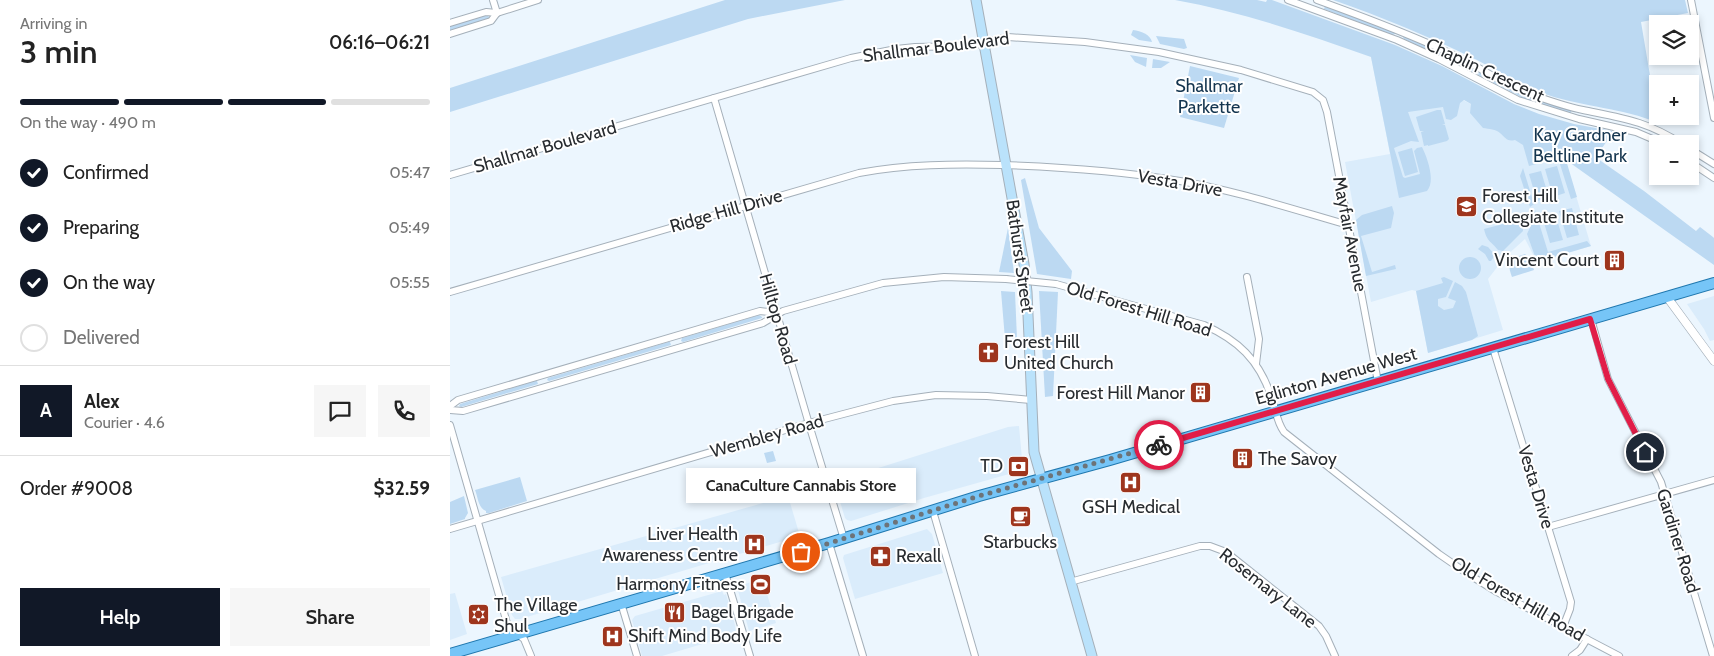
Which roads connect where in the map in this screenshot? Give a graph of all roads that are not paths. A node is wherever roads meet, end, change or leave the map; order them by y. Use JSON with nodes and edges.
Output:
{"nodes":[{"id":1,"x":493,"y":0,"type":"edge"},
{"id":2,"x":538,"y":0,"type":"edge"},
{"id":3,"x":976,"y":0,"type":"edge"},
{"id":4,"x":1288,"y":0,"type":"edge"},
{"id":5,"x":1317,"y":0,"type":"edge"},
{"id":6,"x":1691,"y":0,"type":"edge"},
{"id":7,"x":497,"y":13,"type":"junction"},
{"id":8,"x":450,"y":23,"type":"edge"},
{"id":9,"x":1402,"y":31,"type":"junction"},
{"id":10,"x":450,"y":34,"type":"edge"},
{"id":11,"x":1397,"y":40,"type":"junction"},
{"id":12,"x":984,"y":42,"type":"junction"},
{"id":13,"x":1313,"y":92,"type":"joint"},
{"id":14,"x":714,"y":98,"type":"junction"},
{"id":15,"x":1714,"y":118,"type":"edge"},
{"id":16,"x":1667,"y":135,"type":"edge"},
{"id":17,"x":1649,"y":138,"type":"edge"},
{"id":18,"x":1699,"y":155,"type":"edge"},
{"id":19,"x":1714,"y":165,"type":"edge"},
{"id":20,"x":1007,"y":166,"type":"junction"},
{"id":21,"x":1699,"y":168,"type":"edge"},
{"id":22,"x":1707,"y":173,"type":"junction"},
{"id":23,"x":450,"y":175,"type":"edge"},
{"id":24,"x":1714,"y":178,"type":"edge"},
{"id":25,"x":745,"y":206,"type":"junction"},
{"id":26,"x":1348,"y":225,"type":"junction"},
{"id":27,"x":1247,"y":277,"type":"dead end"},
{"id":28,"x":1714,"y":283,"type":"edge"},
{"id":29,"x":450,"y":292,"type":"edge"},
{"id":30,"x":1667,"y":296,"type":"junction"},
{"id":31,"x":777,"y":313,"type":"junction"},
{"id":32,"x":1590,"y":319,"type":"junction"},
{"id":33,"x":675,"y":337,"type":"junction"},
{"id":34,"x":677,"y":347,"type":"junction"},
{"id":35,"x":1492,"y":348,"type":"junction"},
{"id":36,"x":1714,"y":361,"type":"edge"},
{"id":37,"x":1256,"y":364,"type":"junction"},
{"id":38,"x":542,"y":376,"type":"junction"},
{"id":39,"x":1378,"y":382,"type":"junction"},
{"id":40,"x":545,"y":387,"type":"junction"},
{"id":41,"x":1031,"y":400,"type":"junction"},
{"id":42,"x":450,"y":408,"type":"edge"},
{"id":43,"x":1275,"y":411,"type":"junction"},
{"id":44,"x":809,"y":423,"type":"junction"},
{"id":45,"x":450,"y":425,"type":"edge"},
{"id":46,"x":1041,"y":479,"type":"junction"},
{"id":47,"x":1714,"y":480,"type":"edge"},
{"id":48,"x":1663,"y":494,"type":"junction"},
{"id":49,"x":933,"y":511,"type":"junction"},
{"id":50,"x":477,"y":521,"type":"junction"},
{"id":51,"x":1548,"y":527,"type":"junction"},
{"id":52,"x":450,"y":529,"type":"edge"},
{"id":53,"x":844,"y":539,"type":"junction"},
{"id":54,"x":829,"y":543,"type":"junction"},
{"id":55,"x":725,"y":573,"type":"junction"},
{"id":56,"x":1070,"y":582,"type":"junction"},
{"id":57,"x":621,"y":603,"type":"junction"},
{"id":58,"x":1563,"y":626,"type":"junction"},
{"id":59,"x":518,"y":634,"type":"junction"},
{"id":60,"x":1587,"y":639,"type":"junction"},
{"id":61,"x":1607,"y":653,"type":"edge"},
{"id":62,"x":450,"y":654,"type":"edge"},
{"id":63,"x":531,"y":656,"type":"edge"},
{"id":64,"x":637,"y":656,"type":"edge"},
{"id":65,"x":750,"y":656,"type":"edge"},
{"id":66,"x":862,"y":656,"type":"edge"},
{"id":67,"x":975,"y":656,"type":"edge"},
{"id":68,"x":1092,"y":656,"type":"edge"},
{"id":69,"x":1335,"y":656,"type":"edge"},
{"id":70,"x":1572,"y":656,"type":"edge"},
{"id":71,"x":1619,"y":656,"type":"edge"},
{"id":72,"x":1713,"y":656,"type":"edge"}],
"edges":[{"from":1,"to":7,"type":"street"},
{"from":2,"to":7,"type":"street"},
{"from":3,"to":12,"type":"main road","name":"Bathurst Street"},
{"from":4,"to":11,"type":"street","name":"Chaplin Crescent"},
{"from":5,"to":9,"type":"street","name":"Chaplin Crescent"},
{"from":6,"to":15,"type":"street"},
{"from":7,"to":8,"type":"street"},
{"from":7,"to":10,"type":"street"},
{"from":9,"to":11,"type":"street"},
{"from":9,"to":16,"type":"street","name":"Chaplin Crescent"},
{"from":11,"to":17,"type":"street","name":"Chaplin Crescent"},
{"from":12,"to":13,"type":"street","name":"Shallmar Boulevard"},
{"from":12,"to":14,"type":"street","name":"Shallmar Boulevard"},
{"from":12,"to":20,"type":"main road","name":"Bathurst Street"},
{"from":13,"to":26,"type":"street","name":"Mayfair Avenue"},
{"from":14,"to":23,"type":"street","name":"Shallmar Boulevard"},
{"from":14,"to":25,"type":"street","name":"Hilltop Road"},
{"from":18,"to":19,"type":"street"},
{"from":19,"to":22,"type":"street"},
{"from":20,"to":25,"type":"street","name":"Ridge Hill Drive"},
{"from":20,"to":26,"type":"street","name":"Vesta Drive"},
{"from":20,"to":41,"type":"main road","name":"Bathurst Street"},
{"from":21,"to":22,"type":"street"},
{"from":22,"to":24,"type":"street"},
{"from":25,"to":29,"type":"street","name":"Ridge Hill Drive"},
{"from":25,"to":31,"type":"street","name":"Hilltop Road"},
{"from":26,"to":39,"type":"street","name":"Mayfair Avenue"},
{"from":27,"to":37,"type":"street"},
{"from":28,"to":30,"type":"main road","name":"Eglinton Avenue West"},
{"from":30,"to":32,"type":"main road","name":"Eglinton Avenue West"},
{"from":30,"to":36,"type":"street"},
{"from":31,"to":33,"type":"street","name":"Old Forest Hill Road"},
{"from":31,"to":34,"type":"street","name":"Old Forest Hill Road"},
{"from":31,"to":37,"type":"street","name":"Old Forest Hill Road","bridge":true},
{"from":31,"to":44,"type":"street","name":"Hilltop Road"},
{"from":32,"to":35,"type":"main road","name":"Eglinton Avenue West"},
{"from":32,"to":48,"type":"street","name":"Gardiner Road"},
{"from":33,"to":34,"type":"street"},
{"from":33,"to":38,"type":"street","name":"Old Forest Hill Road"},
{"from":34,"to":40,"type":"street","name":"Old Forest Hill Road"},
{"from":35,"to":39,"type":"main road","name":"Eglinton Avenue West"},
{"from":35,"to":51,"type":"street","name":"Vesta Drive"},
{"from":37,"to":43,"type":"street","name":"Old Forest Hill Road"},
{"from":38,"to":40,"type":"street"},
{"from":38,"to":42,"type":"street","name":"Old Forest Hill Road"},
{"from":39,"to":43,"type":"main road","name":"Eglinton Avenue West"},
{"from":40,"to":42,"type":"street","name":"Old Forest Hill Road"},
{"from":41,"to":44,"type":"street","name":"Wembley Road"},
{"from":41,"to":46,"type":"main road","name":"Bathurst Street"},
{"from":43,"to":46,"type":"main road","name":"Eglinton Avenue West"},
{"from":43,"to":58,"type":"street","name":"Old Forest Hill Road"},
{"from":44,"to":50,"type":"street","name":"Wembley Road"},
{"from":44,"to":53,"type":"street","name":"Hilltop Road"},
{"from":45,"to":50,"type":"street"},
{"from":46,"to":49,"type":"main road","name":"Eglinton Avenue West"},
{"from":46,"to":56,"type":"main road","name":"Bathurst Street"},
{"from":47,"to":48,"type":"street"},
{"from":48,"to":51,"type":"street"},
{"from":48,"to":72,"type":"street","name":"Gardiner Road"},
{"from":49,"to":53,"type":"main road","name":"Eglinton Avenue West"},
{"from":49,"to":67,"type":"street"},
{"from":50,"to":52,"type":"street","name":"Wembley Road"},
{"from":50,"to":59,"type":"street"},
{"from":51,"to":58,"type":"street","name":"Vesta Drive"},
{"from":53,"to":54,"type":"main road","name":"Eglinton Avenue West"},
{"from":54,"to":55,"type":"main road","name":"Eglinton Avenue West"},
{"from":54,"to":66,"type":"street"},
{"from":55,"to":57,"type":"main road","name":"Eglinton Avenue West"},
{"from":55,"to":65,"type":"street"},
{"from":56,"to":68,"type":"main road","name":"Bathurst Street"},
{"from":56,"to":69,"type":"street","name":"Rosemary Lane"},
{"from":57,"to":59,"type":"main road","name":"Eglinton Avenue West"},
{"from":57,"to":64,"type":"street"},
{"from":58,"to":60,"type":"street","name":"Old Forest Hill Road"},
{"from":59,"to":62,"type":"main road","name":"Eglinton Avenue West"},
{"from":59,"to":63,"type":"street"},
{"from":60,"to":61,"type":"street","name":"Old Forest Hill Road"},
{"from":60,"to":70,"type":"street"},
{"from":61,"to":71,"type":"street","name":"Old Forest Hill Road"}]}
